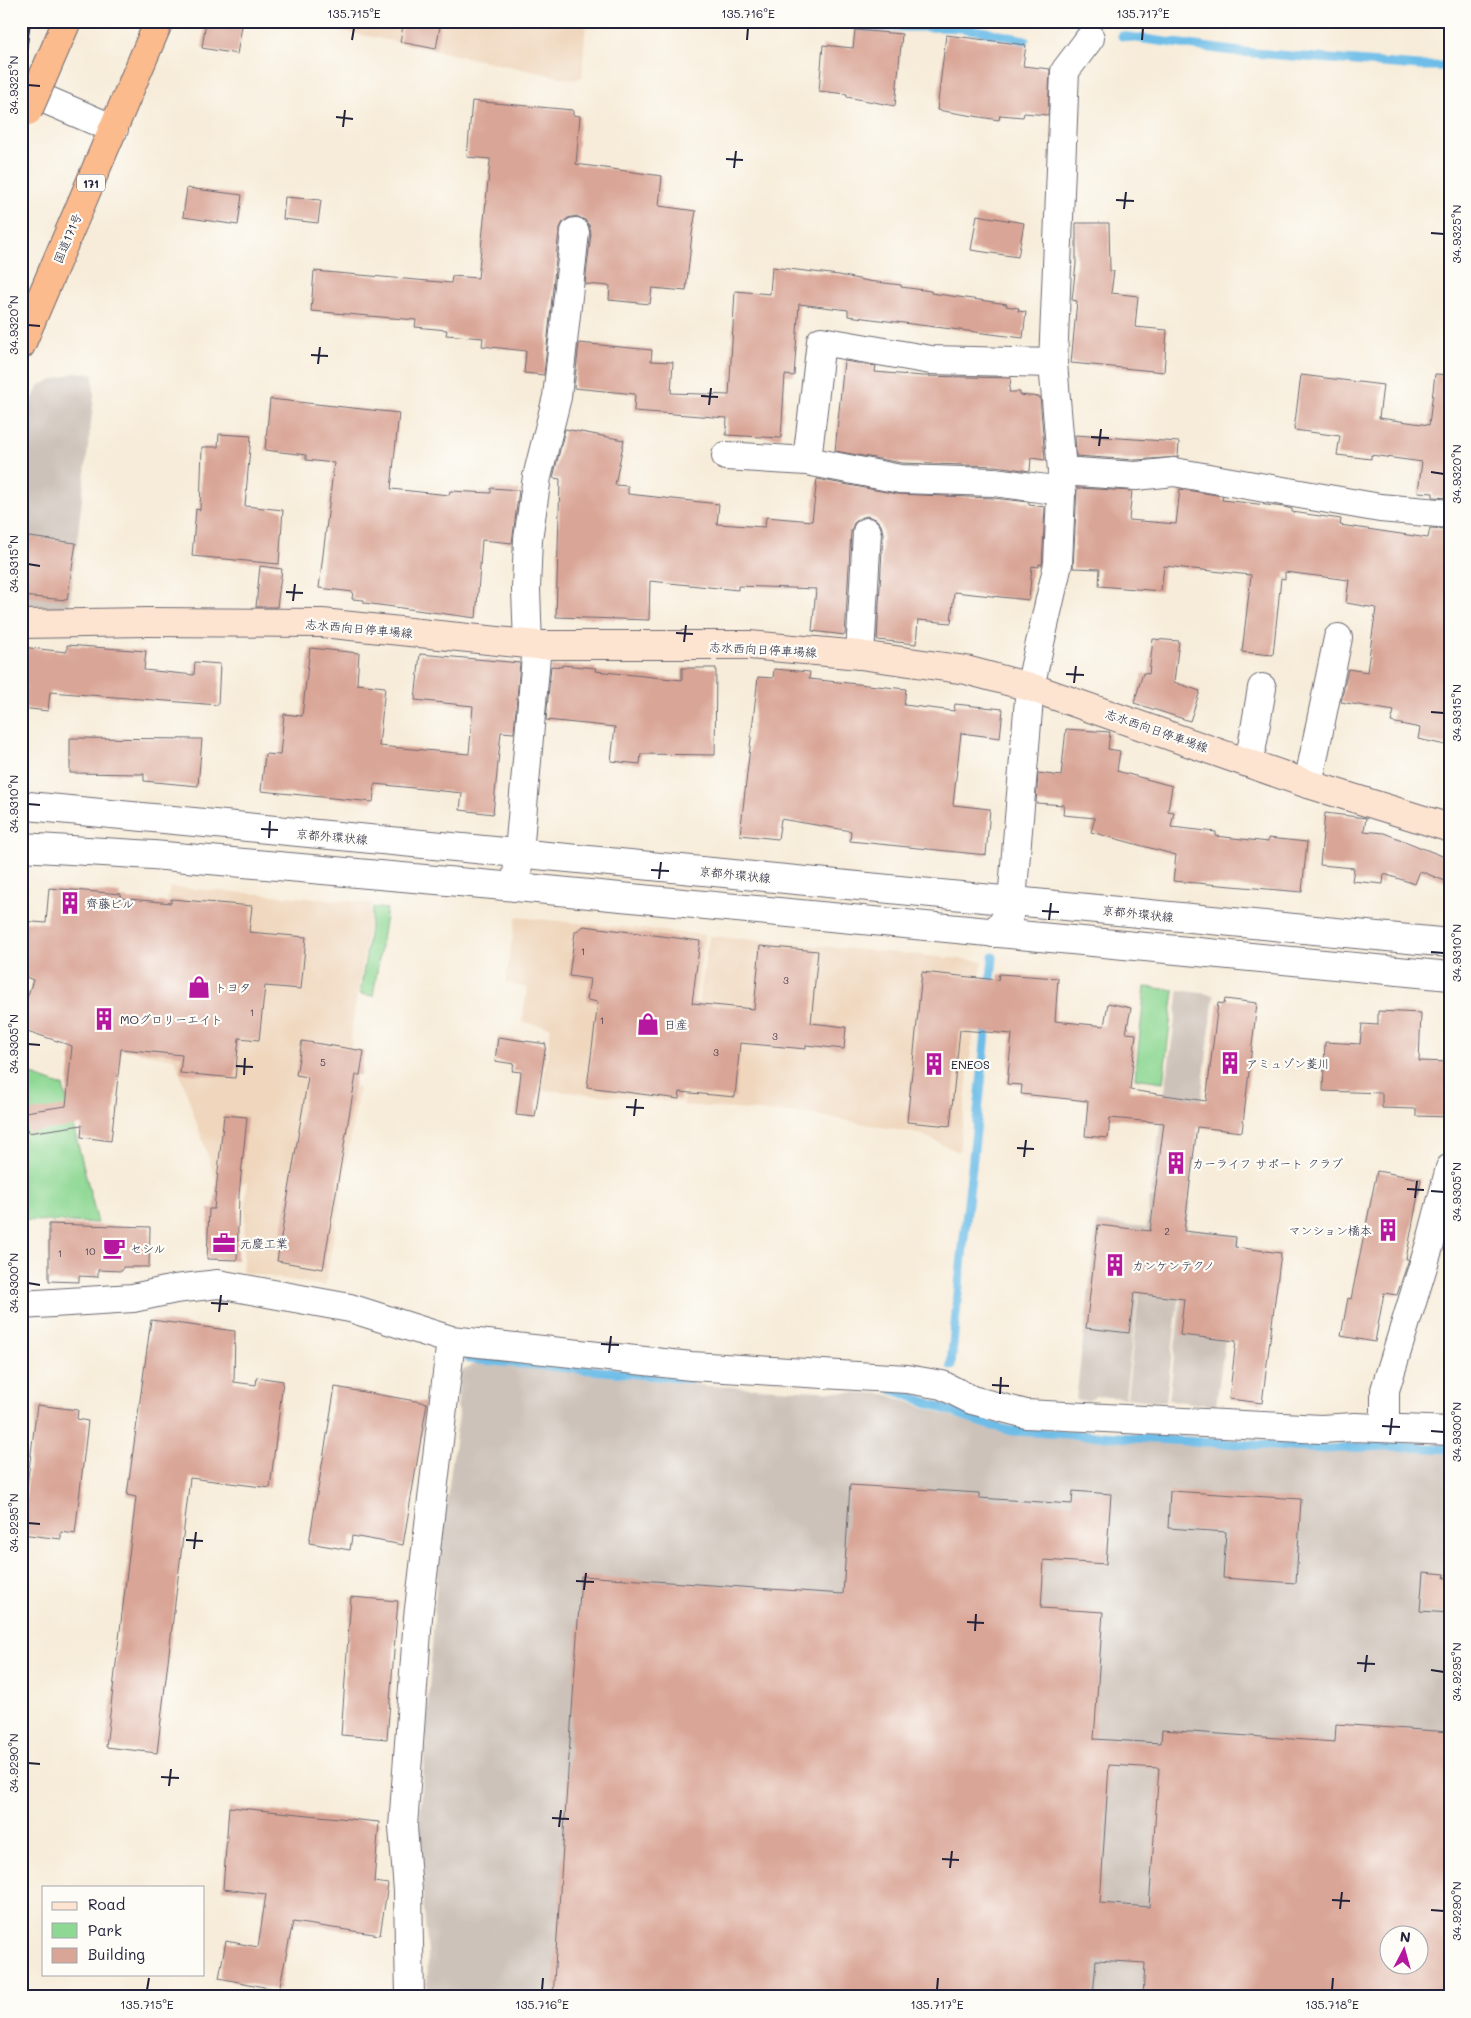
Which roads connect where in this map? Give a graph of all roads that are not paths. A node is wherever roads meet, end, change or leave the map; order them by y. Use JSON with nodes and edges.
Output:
{"nodes":[{"id":1,"x":67,"y":21,"type":"edge"},
{"id":2,"x":159,"y":21,"type":"edge"},
{"id":3,"x":1090,"y":38,"type":"dead end"},
{"id":4,"x":28,"y":101,"type":"edge"},
{"id":5,"x":114,"y":129,"type":"junction"},
{"id":6,"x":575,"y":232,"type":"dead end"},
{"id":7,"x":21,"y":345,"type":"edge"},
{"id":8,"x":1053,"y":363,"type":"junction"},
{"id":9,"x":726,"y":456,"type":"dead end"},
{"id":10,"x":808,"y":461,"type":"junction"},
{"id":11,"x":1062,"y":481,"type":"junction"},
{"id":12,"x":1450,"y":514,"type":"edge"},
{"id":13,"x":867,"y":532,"type":"dead end"},
{"id":14,"x":21,"y":624,"type":"edge"},
{"id":15,"x":1338,"y":638,"type":"dead end"},
{"id":16,"x":532,"y":645,"type":"junction"},
{"id":17,"x":860,"y":655,"type":"junction"},
{"id":18,"x":1030,"y":687,"type":"junction"},
{"id":19,"x":1262,"y":688,"type":"dead end"},
{"id":20,"x":1245,"y":761,"type":"junction"},
{"id":21,"x":1308,"y":784,"type":"junction"},
{"id":22,"x":21,"y":809,"type":"edge"},
{"id":23,"x":1450,"y":828,"type":"edge"},
{"id":24,"x":21,"y":847,"type":"edge"},
{"id":25,"x":519,"y":853,"type":"junction"},
{"id":26,"x":516,"y":887,"type":"junction"},
{"id":27,"x":1012,"y":901,"type":"junction"},
{"id":28,"x":994,"y":933,"type":"junction"},
{"id":29,"x":1450,"y":943,"type":"edge"},
{"id":30,"x":1450,"y":976,"type":"edge"},
{"id":31,"x":1450,"y":1168,"type":"edge"},
{"id":32,"x":1441,"y":1238,"type":"edge"},
{"id":33,"x":21,"y":1305,"type":"edge"},
{"id":34,"x":451,"y":1340,"type":"junction"},
{"id":35,"x":1385,"y":1428,"type":"junction"},
{"id":36,"x":1450,"y":1431,"type":"edge"},
{"id":37,"x":410,"y":1997,"type":"edge"}],
"edges":[{"from":1,"to":4,"type":"highway"},
{"from":2,"to":5,"type":"highway","name":"国道171号","number":"171"},
{"from":3,"to":8,"type":"street"},
{"from":4,"to":5,"type":"street"},
{"from":5,"to":7,"type":"highway","name":"国道171号","number":"171"},
{"from":6,"to":16,"type":"street"},
{"from":8,"to":10,"type":"street"},
{"from":8,"to":11,"type":"street"},
{"from":9,"to":10,"type":"street"},
{"from":10,"to":11,"type":"street"},
{"from":11,"to":12,"type":"street"},
{"from":11,"to":18,"type":"street"},
{"from":13,"to":17,"type":"street"},
{"from":14,"to":16,"type":"main road","name":"志水西向日停車場線"},
{"from":15,"to":21,"type":"street"},
{"from":16,"to":17,"type":"main road","name":"志水西向日停車場線"},
{"from":16,"to":25,"type":"street"},
{"from":17,"to":18,"type":"main road","name":"志水西向日停車場線"},
{"from":18,"to":20,"type":"main road","name":"志水西向日停車場線"},
{"from":18,"to":27,"type":"street"},
{"from":19,"to":20,"type":"street"},
{"from":20,"to":21,"type":"main road","name":"志水西向日停車場線"},
{"from":21,"to":23,"type":"main road","name":"志水西向日停車場線"},
{"from":22,"to":25,"type":"street","name":"京都外環状線"},
{"from":24,"to":26,"type":"street"},
{"from":25,"to":26,"type":"street"},
{"from":25,"to":27,"type":"street","name":"京都外環状線"},
{"from":26,"to":28,"type":"street"},
{"from":27,"to":28,"type":"street"},
{"from":27,"to":29,"type":"street","name":"京都外環状線"},
{"from":28,"to":30,"type":"street"},
{"from":31,"to":32,"type":"street"},
{"from":32,"to":35,"type":"street"},
{"from":33,"to":34,"type":"street"},
{"from":34,"to":35,"type":"street"},
{"from":34,"to":37,"type":"street"},
{"from":35,"to":36,"type":"street"}]}
